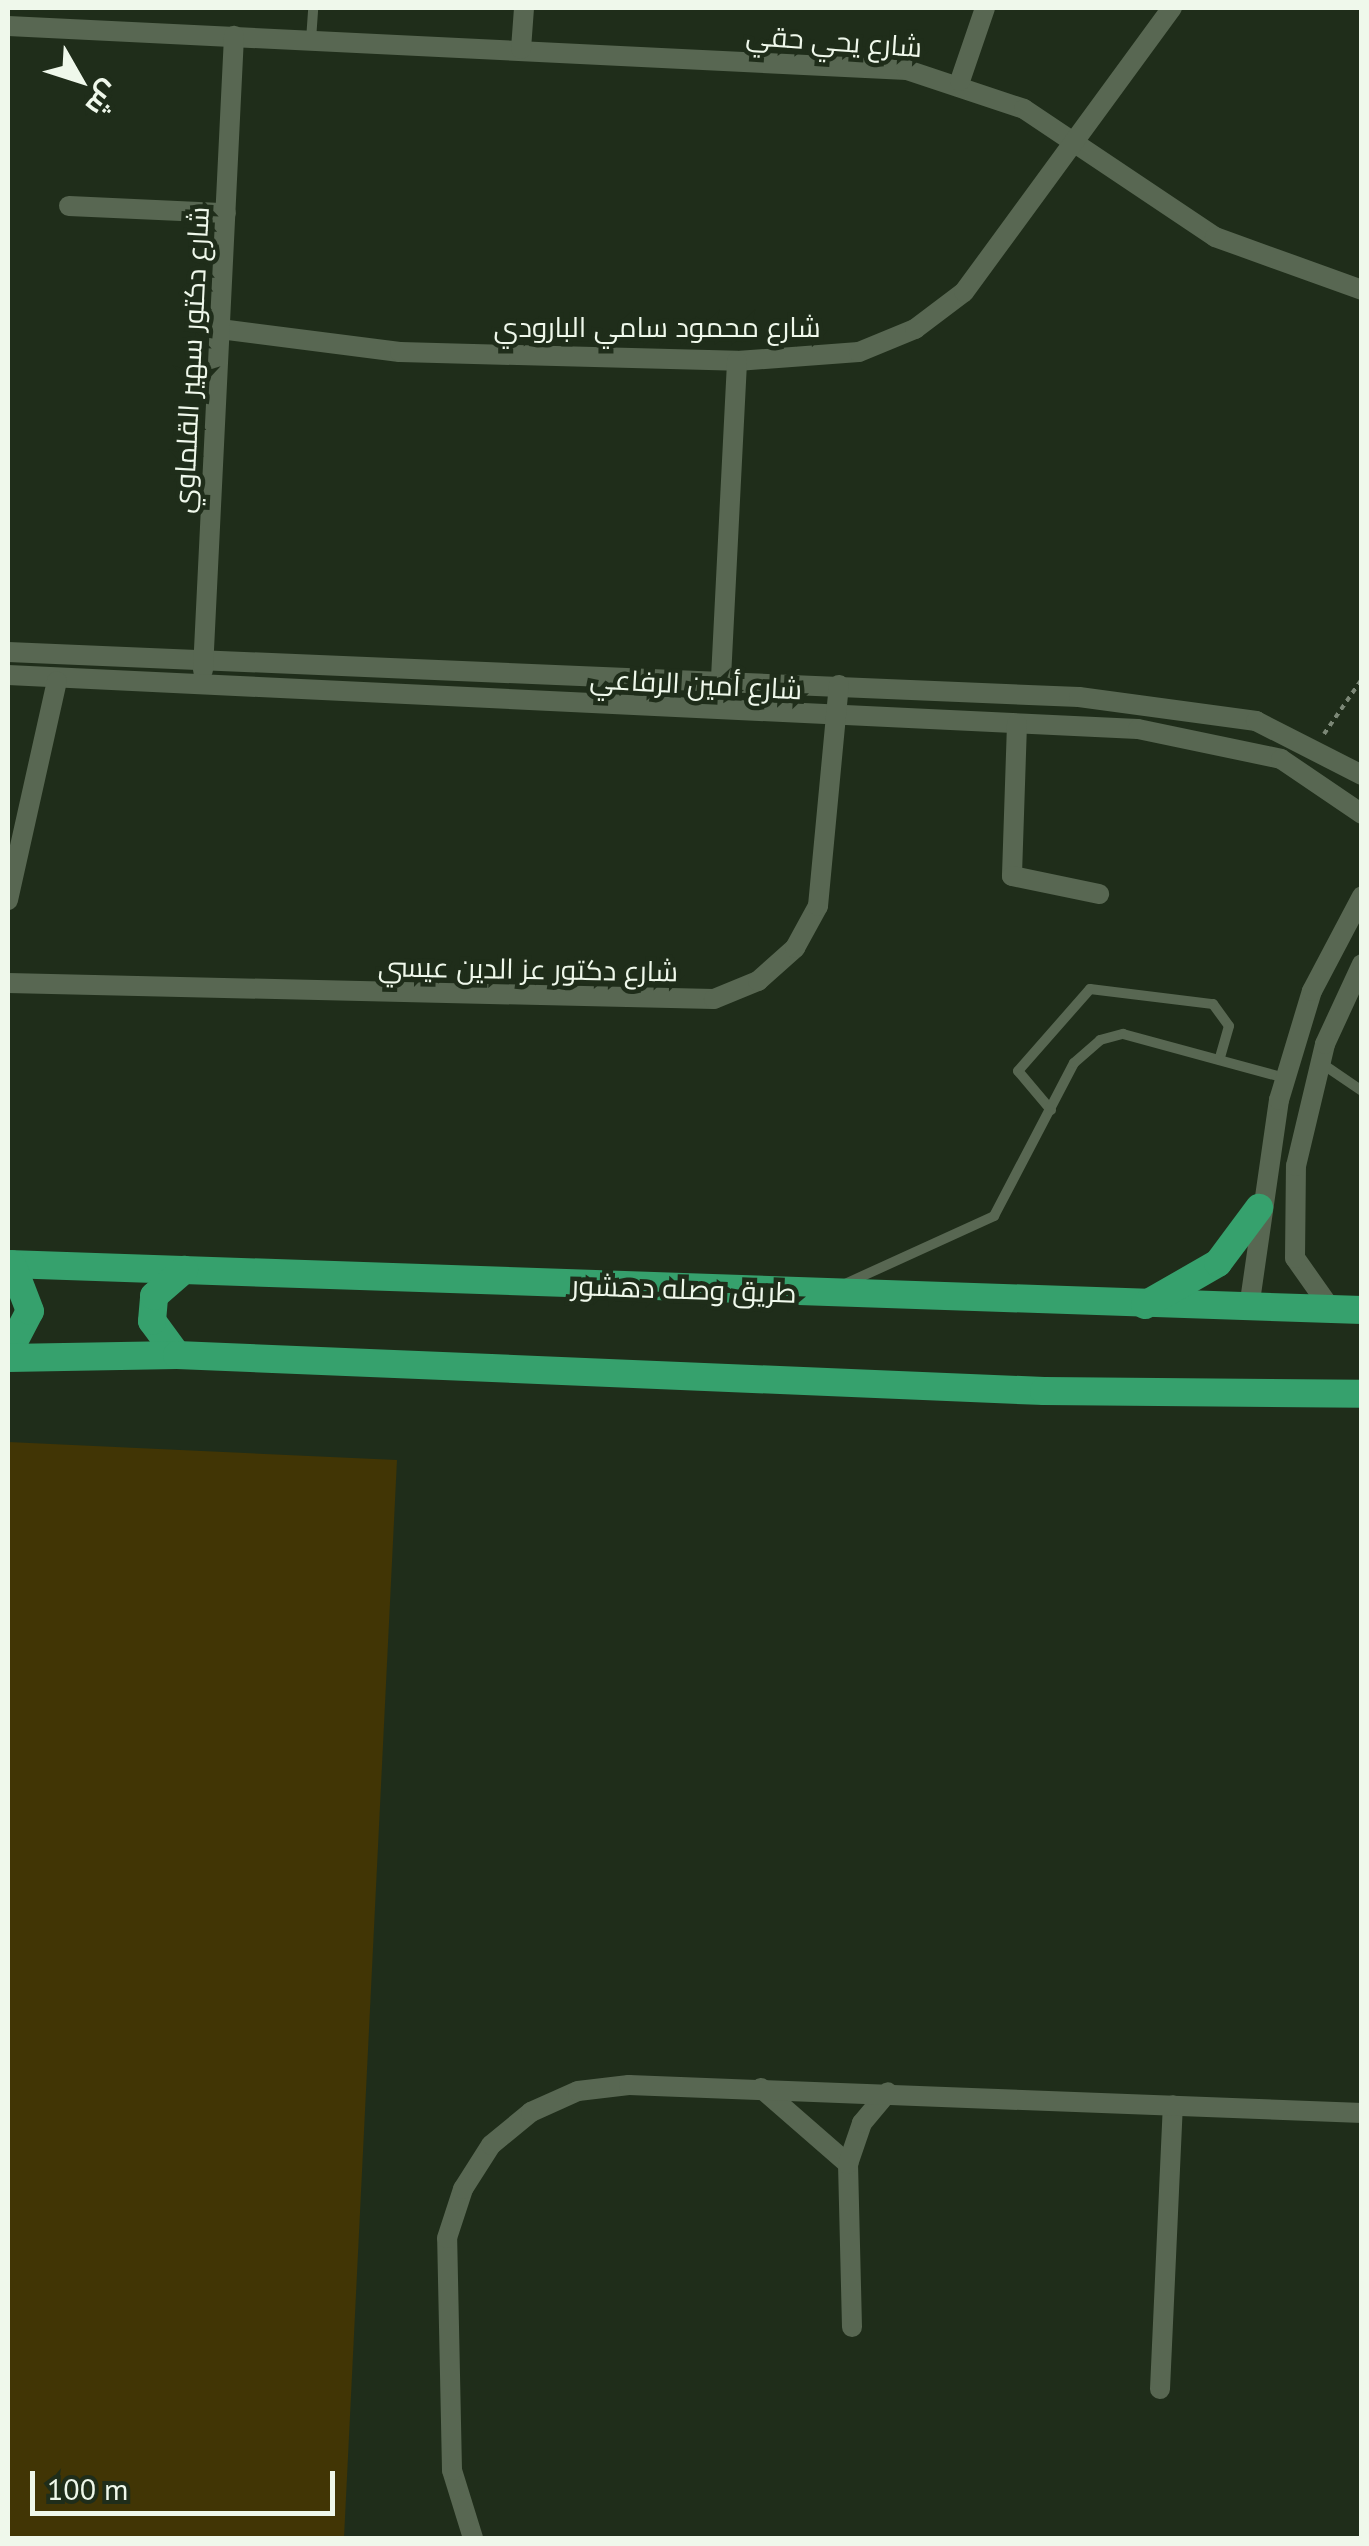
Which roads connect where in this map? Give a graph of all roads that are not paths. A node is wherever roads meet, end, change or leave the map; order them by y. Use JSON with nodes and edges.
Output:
{"nodes":[{"id":1,"x":313,"y":8,"type":"edge"},
{"id":2,"x":524,"y":8,"type":"edge"},
{"id":3,"x":985,"y":8,"type":"edge"},
{"id":4,"x":1172,"y":8,"type":"edge"},
{"id":5,"x":8,"y":26,"type":"edge"},
{"id":6,"x":234,"y":36,"type":"junction"},
{"id":7,"x":311,"y":40,"type":"junction"},
{"id":8,"x":521,"y":50,"type":"junction"},
{"id":9,"x":960,"y":82,"type":"junction"},
{"id":10,"x":1074,"y":146,"type":"junction"},
{"id":11,"x":69,"y":206,"type":"dead end"},
{"id":12,"x":226,"y":213,"type":"junction"},
{"id":13,"x":1362,"y":290,"type":"edge"},
{"id":14,"x":220,"y":329,"type":"junction"},
{"id":15,"x":737,"y":361,"type":"junction"},
{"id":16,"x":8,"y":652,"type":"edge"},
{"id":17,"x":204,"y":660,"type":"junction"},
{"id":18,"x":8,"y":675,"type":"edge"},
{"id":19,"x":722,"y":678,"type":"junction"},
{"id":20,"x":57,"y":681,"type":"junction"},
{"id":21,"x":839,"y":685,"type":"junction"},
{"id":22,"x":202,"y":687,"type":"junction"},
{"id":23,"x":836,"y":718,"type":"junction"},
{"id":24,"x":1016,"y":724,"type":"junction"},
{"id":25,"x":1362,"y":775,"type":"edge"},
{"id":26,"x":1362,"y":814,"type":"edge"},
{"id":27,"x":1099,"y":894,"type":"dead end"},
{"id":28,"x":8,"y":900,"type":"edge"},
{"id":29,"x":1358,"y":908,"type":"edge"},
{"id":30,"x":1362,"y":964,"type":"edge"},
{"id":31,"x":8,"y":983,"type":"edge"},
{"id":32,"x":1219,"y":1060,"type":"junction"},
{"id":33,"x":1320,"y":1062,"type":"junction"},
{"id":34,"x":1286,"y":1078,"type":"junction"},
{"id":35,"x":1362,"y":1091,"type":"edge"},
{"id":36,"x":1050,"y":1110,"type":"junction"},
{"id":37,"x":1266,"y":1162,"type":"junction"},
{"id":38,"x":1296,"y":1166,"type":"junction"},
{"id":39,"x":1259,"y":1208,"type":"junction"},
{"id":40,"x":10,"y":1264,"type":"edge"},
{"id":41,"x":184,"y":1270,"type":"junction"},
{"id":42,"x":824,"y":1293,"type":"junction"},
{"id":43,"x":1139,"y":1308,"type":"junction"},
{"id":44,"x":1249,"y":1308,"type":"junction"},
{"id":45,"x":1331,"y":1309,"type":"junction"},
{"id":46,"x":1362,"y":1310,"type":"edge"},
{"id":47,"x":177,"y":1354,"type":"junction"},
{"id":48,"x":8,"y":1355,"type":"edge"},
{"id":49,"x":1362,"y":1394,"type":"edge"},
{"id":50,"x":761,"y":2088,"type":"junction"},
{"id":51,"x":888,"y":2092,"type":"junction"},
{"id":52,"x":1173,"y":2106,"type":"junction"},
{"id":53,"x":1362,"y":2113,"type":"edge"},
{"id":54,"x":848,"y":2164,"type":"junction"},
{"id":55,"x":852,"y":2327,"type":"dead end"},
{"id":56,"x":1160,"y":2389,"type":"dead end"},
{"id":57,"x":473,"y":2538,"type":"edge"}],
"edges":[{"from":1,"to":7,"type":"lane"},
{"from":2,"to":8,"type":"street"},
{"from":3,"to":9,"type":"street"},
{"from":4,"to":10,"type":"street","name":"شارع محمود سامي البارودي"},
{"from":5,"to":6,"type":"street","name":"شارع يحي حقي"},
{"from":6,"to":7,"type":"street","name":"شارع يحي حقي"},
{"from":6,"to":12,"type":"street","name":"شارع دكتور سهير القلماوي"},
{"from":7,"to":8,"type":"street","name":"شارع يحي حقي"},
{"from":8,"to":9,"type":"street","name":"شارع يحي حقي"},
{"from":9,"to":10,"type":"street","name":"شارع يحي حقي"},
{"from":10,"to":13,"type":"street","name":"شارع يحي حقي"},
{"from":10,"to":15,"type":"street","name":"شارع محمود سامي البارودي"},
{"from":11,"to":12,"type":"street"},
{"from":12,"to":14,"type":"street","name":"شارع دكتور سهير القلماوي"},
{"from":14,"to":15,"type":"street","name":"شارع محمود سامي البارودي"},
{"from":14,"to":17,"type":"street","name":"شارع دكتور سهير القلماوي"},
{"from":15,"to":19,"type":"street"},
{"from":16,"to":17,"type":"street","name":"شارع أمين الرفاعي"},
{"from":17,"to":19,"type":"street","name":"شارع أمين الرفاعي"},
{"from":17,"to":22,"type":"street","name":"شارع دكتور سهير القلماوي"},
{"from":18,"to":20,"type":"street","name":"شارع أمين الرفاعي"},
{"from":19,"to":21,"type":"street","name":"شارع أمين الرفاعي"},
{"from":20,"to":22,"type":"street","name":"شارع أمين الرفاعي"},
{"from":20,"to":28,"type":"street"},
{"from":21,"to":23,"type":"street","name":"شارع دكتور عز الدين عيسي"},
{"from":21,"to":25,"type":"street","name":"شارع أمين الرفاعي"},
{"from":22,"to":23,"type":"street","name":"شارع أمين الرفاعي"},
{"from":23,"to":24,"type":"street","name":"شارع أمين الرفاعي"},
{"from":23,"to":31,"type":"street","name":"شارع دكتور عز الدين عيسي"},
{"from":24,"to":26,"type":"street","name":"شارع أمين الرفاعي"},
{"from":24,"to":27,"type":"street"},
{"from":29,"to":34,"type":"street"},
{"from":30,"to":33,"type":"street"},
{"from":32,"to":34,"type":"lane"},
{"from":32,"to":36,"type":"lane"},
{"from":32,"to":36,"type":"lane"},
{"from":33,"to":35,"type":"lane"},
{"from":33,"to":38,"type":"street"},
{"from":34,"to":37,"type":"street"},
{"from":36,"to":42,"type":"lane"},
{"from":37,"to":38,"type":"street"},
{"from":37,"to":39,"type":"street"},
{"from":38,"to":45,"type":"street"},
{"from":39,"to":43,"type":"main road"},
{"from":39,"to":44,"type":"street"},
{"from":40,"to":41,"type":"main road","name":"طريق وصله دهشور"},
{"from":40,"to":48,"type":"main road"},
{"from":41,"to":42,"type":"main road","name":"طريق وصله دهشور"},
{"from":41,"to":47,"type":"main road"},
{"from":42,"to":43,"type":"main road","name":"طريق وصله دهشور"},
{"from":43,"to":44,"type":"main road","name":"طريق وصله دهشور"},
{"from":44,"to":45,"type":"main road","name":"طريق وصله دهشور"},
{"from":45,"to":46,"type":"main road","name":"طريق وصله دهشور"},
{"from":47,"to":48,"type":"main road"},
{"from":47,"to":49,"type":"main road"},
{"from":50,"to":51,"type":"street"},
{"from":50,"to":54,"type":"street"},
{"from":50,"to":57,"type":"street"},
{"from":51,"to":52,"type":"street"},
{"from":51,"to":54,"type":"street"},
{"from":52,"to":53,"type":"street"},
{"from":52,"to":56,"type":"street"},
{"from":54,"to":55,"type":"street"}]}
